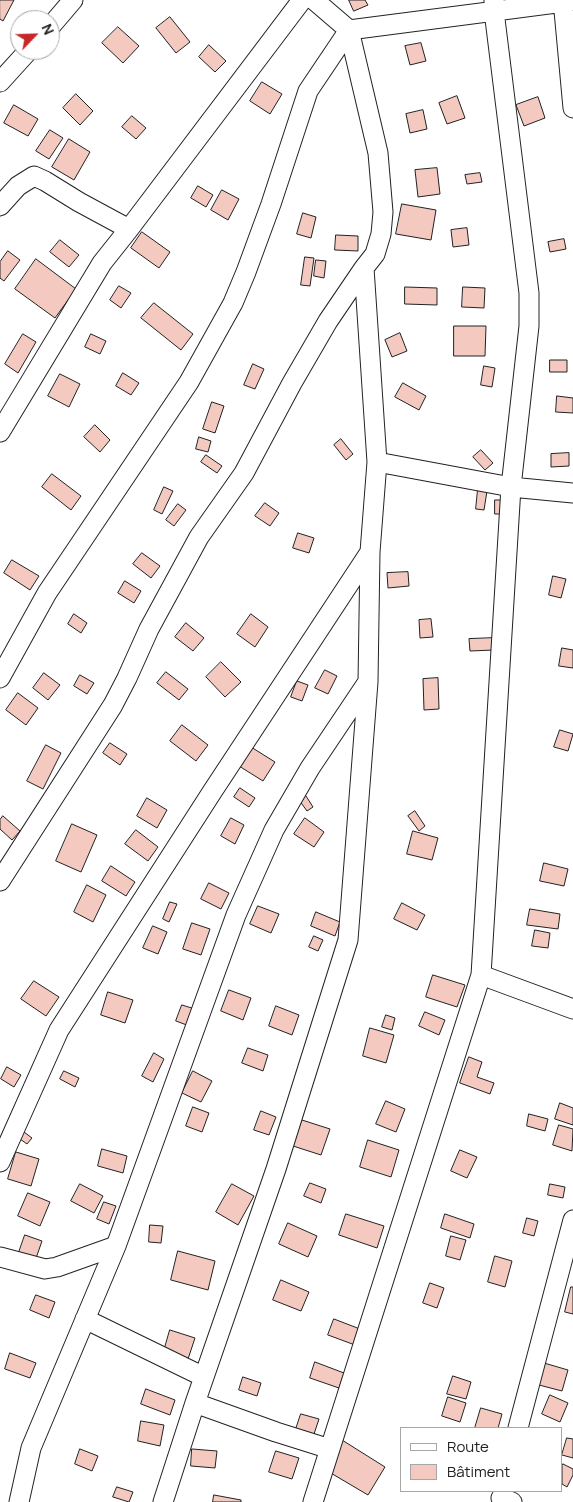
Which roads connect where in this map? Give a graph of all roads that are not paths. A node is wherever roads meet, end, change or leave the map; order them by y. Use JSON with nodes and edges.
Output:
{"nodes":[{"id":1,"x":73,"y":0,"type":"edge"},
{"id":2,"x":302,"y":0,"type":"edge"},
{"id":3,"x":314,"y":0,"type":"edge"},
{"id":4,"x":566,"y":1,"type":"edge"},
{"id":5,"x":494,"y":5,"type":"edge"},
{"id":6,"x":60,"y":15,"type":"edge"},
{"id":7,"x":349,"y":30,"type":"junction"},
{"id":8,"x":20,"y":60,"type":"edge"},
{"id":9,"x":0,"y":82,"type":"edge"},
{"id":10,"x":573,"y":108,"type":"edge"},
{"id":11,"x":0,"y":206,"type":"edge"},
{"id":12,"x":129,"y":229,"type":"junction"},
{"id":13,"x":364,"y":268,"type":"junction"},
{"id":14,"x":0,"y":432,"type":"edge"},
{"id":15,"x":377,"y":462,"type":"junction"},
{"id":16,"x":511,"y":487,"type":"junction"},
{"id":17,"x":573,"y":493,"type":"edge"},
{"id":18,"x":370,"y":552,"type":"junction"},
{"id":19,"x":0,"y":678,"type":"edge"},
{"id":20,"x":368,"y":682,"type":"junction"},
{"id":21,"x":0,"y":881,"type":"edge"},
{"id":22,"x":481,"y":975,"type":"junction"},
{"id":23,"x":573,"y":1009,"type":"edge"},
{"id":24,"x":0,"y":1162,"type":"edge"},
{"id":25,"x":573,"y":1220,"type":"edge"},
{"id":26,"x":116,"y":1246,"type":"junction"},
{"id":27,"x":0,"y":1256,"type":"edge"},
{"id":28,"x":85,"y":1319,"type":"junction"},
{"id":29,"x":204,"y":1377,"type":"junction"},
{"id":30,"x":195,"y":1403,"type":"junction"},
{"id":31,"x":518,"y":1427,"type":"edge"},
{"id":32,"x":330,"y":1449,"type":"junction"},
{"id":33,"x":20,"y":1502,"type":"edge"},
{"id":34,"x":163,"y":1502,"type":"edge"},
{"id":35,"x":313,"y":1502,"type":"edge"}],
"edges":[{"from":1,"to":6,"type":"street"},
{"from":2,"to":12,"type":"street"},
{"from":3,"to":7,"type":"street"},
{"from":4,"to":5,"type":"street"},
{"from":4,"to":10,"type":"street"},
{"from":5,"to":7,"type":"street"},
{"from":5,"to":16,"type":"street"},
{"from":7,"to":13,"type":"street"},
{"from":7,"to":19,"type":"street"},
{"from":8,"to":9,"type":"street"},
{"from":11,"to":12,"type":"street"},
{"from":12,"to":14,"type":"street"},
{"from":13,"to":15,"type":"street"},
{"from":13,"to":21,"type":"street"},
{"from":15,"to":16,"type":"street"},
{"from":15,"to":18,"type":"street"},
{"from":16,"to":17,"type":"street"},
{"from":16,"to":22,"type":"street"},
{"from":18,"to":20,"type":"street"},
{"from":18,"to":24,"type":"street"},
{"from":20,"to":26,"type":"street"},
{"from":20,"to":29,"type":"street"},
{"from":22,"to":23,"type":"street"},
{"from":22,"to":32,"type":"street"},
{"from":25,"to":31,"type":"street"},
{"from":26,"to":27,"type":"street"},
{"from":26,"to":28,"type":"street"},
{"from":28,"to":29,"type":"street"},
{"from":28,"to":33,"type":"street"},
{"from":29,"to":30,"type":"street"},
{"from":30,"to":32,"type":"street"},
{"from":30,"to":34,"type":"street"},
{"from":32,"to":35,"type":"street"}]}
